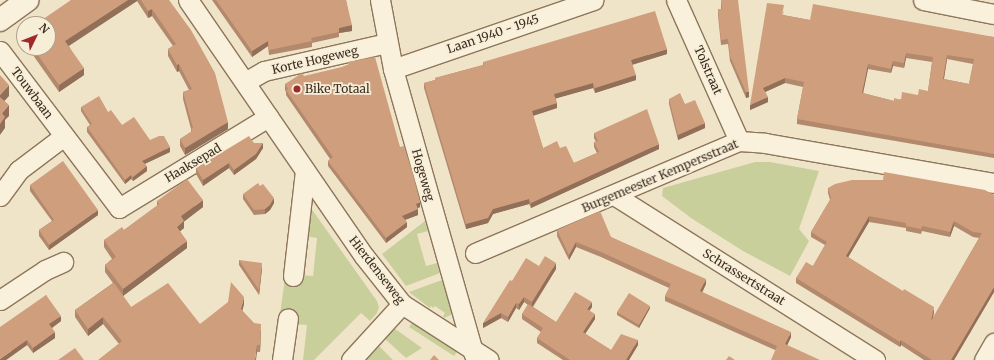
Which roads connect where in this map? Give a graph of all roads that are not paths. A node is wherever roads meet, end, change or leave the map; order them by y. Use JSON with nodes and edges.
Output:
{"nodes":[{"id":1,"x":11,"y":0,"type":"edge"},
{"id":2,"x":28,"y":0,"type":"edge"},
{"id":3,"x":188,"y":0,"type":"edge"},
{"id":4,"x":380,"y":0,"type":"edge"},
{"id":5,"x":593,"y":0,"type":"edge"},
{"id":6,"x":676,"y":0,"type":"edge"},
{"id":7,"x":923,"y":0,"type":"edge"},
{"id":8,"x":0,"y":8,"type":"edge"},
{"id":9,"x":994,"y":14,"type":"edge"},
{"id":10,"x":0,"y":20,"type":"edge"},
{"id":11,"x":387,"y":43,"type":"junction"},
{"id":12,"x":0,"y":51,"type":"edge"},
{"id":13,"x":393,"y":69,"type":"junction"},
{"id":14,"x":245,"y":82,"type":"junction"},
{"id":15,"x":268,"y":117,"type":"junction"},
{"id":16,"x":64,"y":136,"type":"junction"},
{"id":17,"x":739,"y":140,"type":"junction"},
{"id":18,"x":305,"y":171,"type":"junction"},
{"id":19,"x":994,"y":183,"type":"edge"},
{"id":20,"x":614,"y":195,"type":"junction"},
{"id":21,"x":0,"y":196,"type":"edge"},
{"id":22,"x":119,"y":208,"type":"joint"},
{"id":23,"x":475,"y":253,"type":"dead end"},
{"id":24,"x":63,"y":262,"type":"dead end"},
{"id":25,"x":293,"y":276,"type":"dead end"},
{"id":26,"x":0,"y":300,"type":"edge"},
{"id":27,"x":402,"y":304,"type":"junction"},
{"id":28,"x":288,"y":318,"type":"dead end"},
{"id":29,"x":994,"y":343,"type":"edge"},
{"id":30,"x":473,"y":354,"type":"edge"},
{"id":31,"x":282,"y":360,"type":"edge"},
{"id":32,"x":351,"y":360,"type":"edge"},
{"id":33,"x":490,"y":360,"type":"edge"},
{"id":34,"x":875,"y":360,"type":"edge"},
{"id":35,"x":984,"y":360,"type":"edge"}],
"edges":[{"from":1,"to":8,"type":"street"},
{"from":2,"to":10,"type":"street"},
{"from":3,"to":14,"type":"street","name":"Hierdenseweg"},
{"from":4,"to":11,"type":"street","name":"Hogeweg"},
{"from":5,"to":13,"type":"street","name":"Laan 1940 - 1945"},
{"from":6,"to":17,"type":"street","name":"Tolstraat"},
{"from":7,"to":9,"type":"street"},
{"from":11,"to":13,"type":"street","name":"Hogeweg"},
{"from":11,"to":14,"type":"street","name":"Korte Hogeweg"},
{"from":12,"to":16,"type":"street","name":"Touwbaan"},
{"from":13,"to":30,"type":"street","name":"Hogeweg"},
{"from":14,"to":15,"type":"street","name":"Hierdenseweg"},
{"from":15,"to":18,"type":"street","name":"Hierdenseweg"},
{"from":15,"to":22,"type":"street","name":"Haaksepad"},
{"from":16,"to":21,"type":"street"},
{"from":16,"to":22,"type":"street","name":"Touwbaan"},
{"from":17,"to":19,"type":"street","name":"Burgemeester Kempersstraat"},
{"from":17,"to":20,"type":"street","name":"Burgemeester Kempersstraat"},
{"from":18,"to":25,"type":"street"},
{"from":18,"to":27,"type":"street","name":"Hierdenseweg"},
{"from":20,"to":23,"type":"street","name":"Burgemeester Kempersstraat"},
{"from":20,"to":34,"type":"street","name":"Schrassertstraat"},
{"from":24,"to":26,"type":"street"},
{"from":27,"to":30,"type":"street","name":"Hierdenseweg"},
{"from":27,"to":32,"type":"street"},
{"from":28,"to":31,"type":"street"},
{"from":29,"to":35,"type":"street"},
{"from":30,"to":33,"type":"street","name":"Hierdenseweg"}]}
